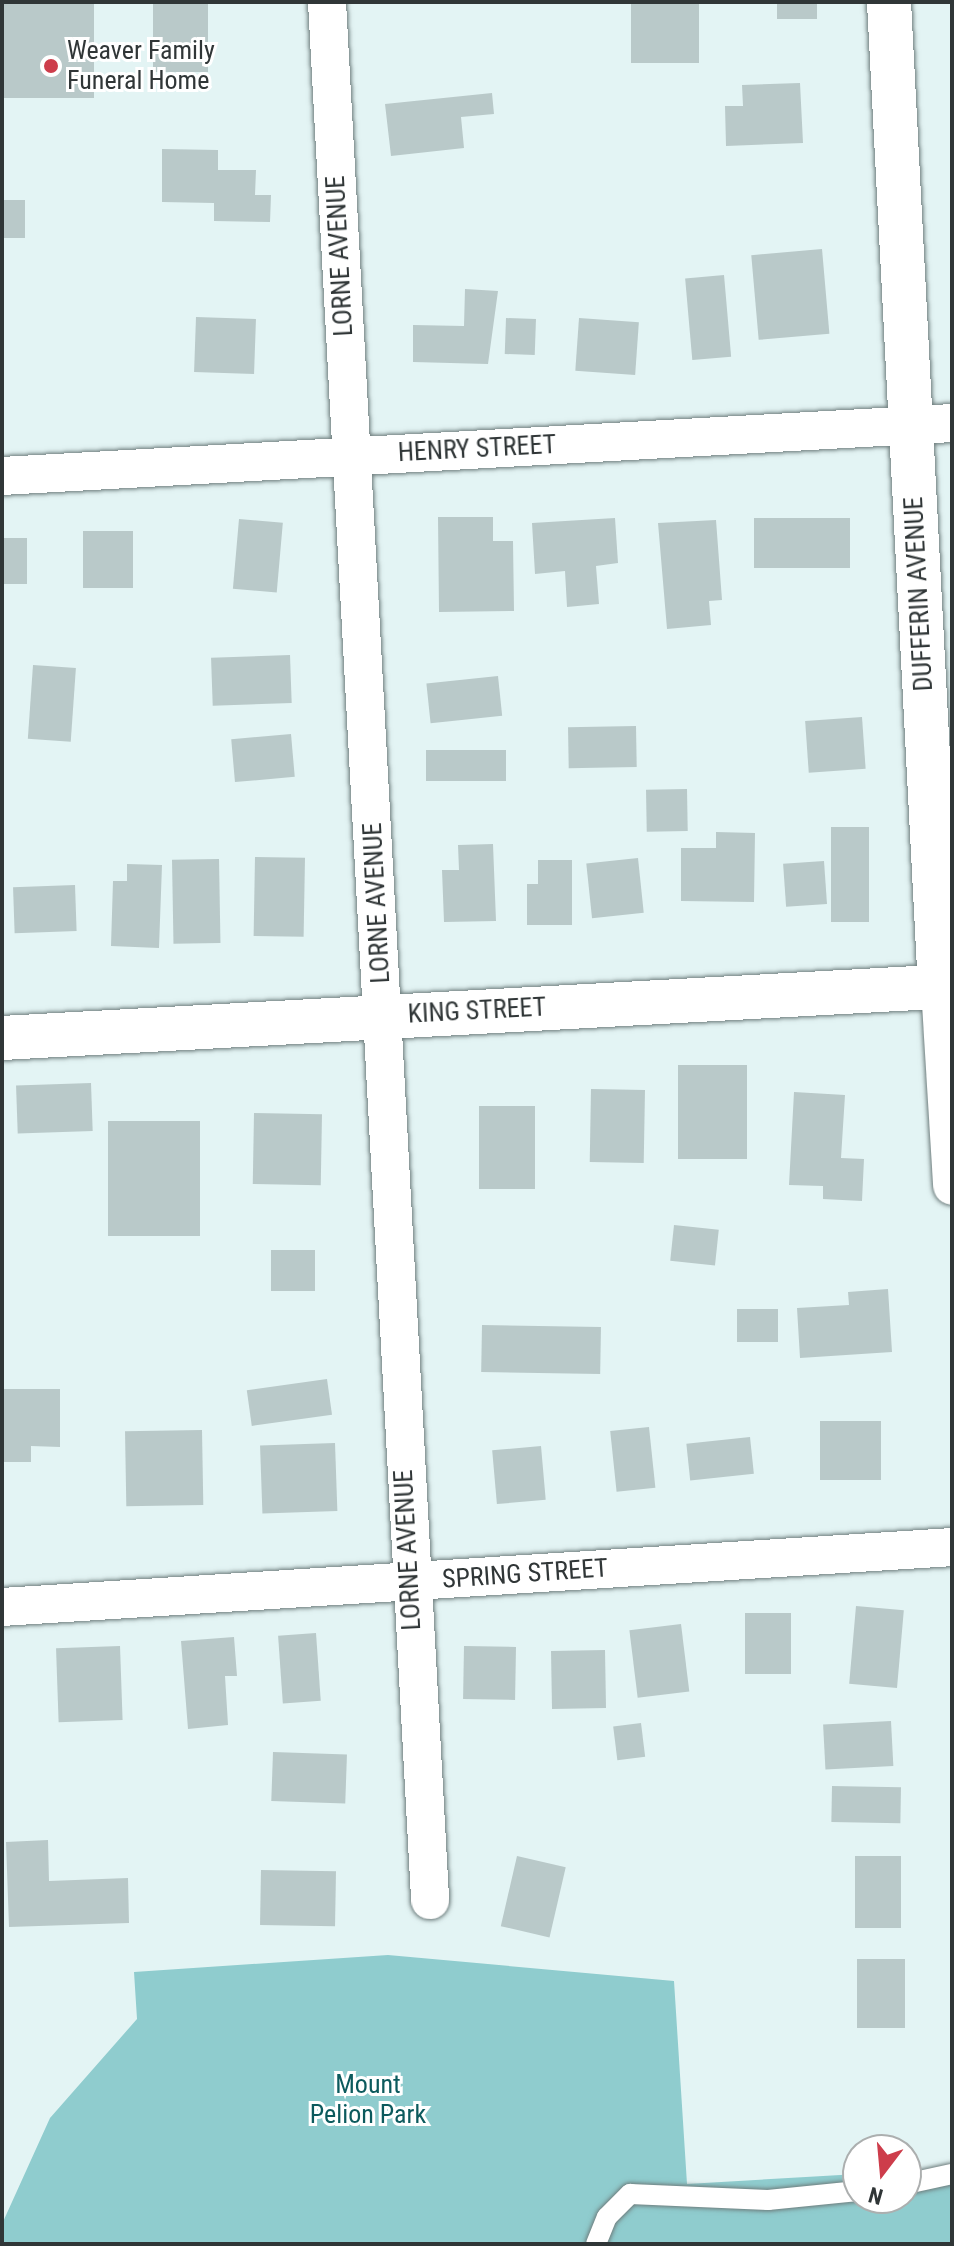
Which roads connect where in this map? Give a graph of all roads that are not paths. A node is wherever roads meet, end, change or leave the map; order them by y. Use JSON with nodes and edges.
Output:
{"nodes":[{"id":1,"x":327,"y":2,"type":"edge"},
{"id":2,"x":889,"y":2,"type":"edge"},
{"id":3,"x":931,"y":424,"type":"edge"},
{"id":4,"x":350,"y":456,"type":"junction"},
{"id":5,"x":2,"y":476,"type":"edge"},
{"id":6,"x":946,"y":986,"type":"edge"},
{"id":7,"x":384,"y":1016,"type":"junction"},
{"id":8,"x":2,"y":1038,"type":"edge"},
{"id":9,"x":952,"y":1186,"type":"edge"},
{"id":10,"x":952,"y":1547,"type":"edge"},
{"id":11,"x":409,"y":1582,"type":"junction"},
{"id":12,"x":2,"y":1607,"type":"edge"},
{"id":13,"x":430,"y":1900,"type":"dead end"},
{"id":14,"x":952,"y":2174,"type":"edge"},
{"id":15,"x":922,"y":2181,"type":"edge"},
{"id":16,"x":842,"y":2193,"type":"edge"},
{"id":17,"x":596,"y":2244,"type":"edge"}],
"edges":[{"from":1,"to":4,"type":"street","name":"LORNE AVENUE"},
{"from":2,"to":3,"type":"street","name":"DUFFERIN AVENUE"},
{"from":3,"to":4,"type":"street","name":"HENRY STREET"},
{"from":3,"to":6,"type":"street","name":"DUFFERIN AVENUE"},
{"from":4,"to":5,"type":"street","name":"HENRY STREET"},
{"from":4,"to":7,"type":"street","name":"LORNE AVENUE"},
{"from":6,"to":7,"type":"street","name":"KING STREET"},
{"from":6,"to":9,"type":"street","name":"DUFFERIN AVENUE"},
{"from":7,"to":8,"type":"street","name":"KING STREET"},
{"from":7,"to":11,"type":"street","name":"LORNE AVENUE"},
{"from":10,"to":11,"type":"street","name":"SPRING STREET"},
{"from":11,"to":12,"type":"street","name":"SPRING STREET"},
{"from":11,"to":13,"type":"street","name":"LORNE AVENUE"},
{"from":14,"to":15,"type":"lane"},
{"from":16,"to":17,"type":"lane"}]}
